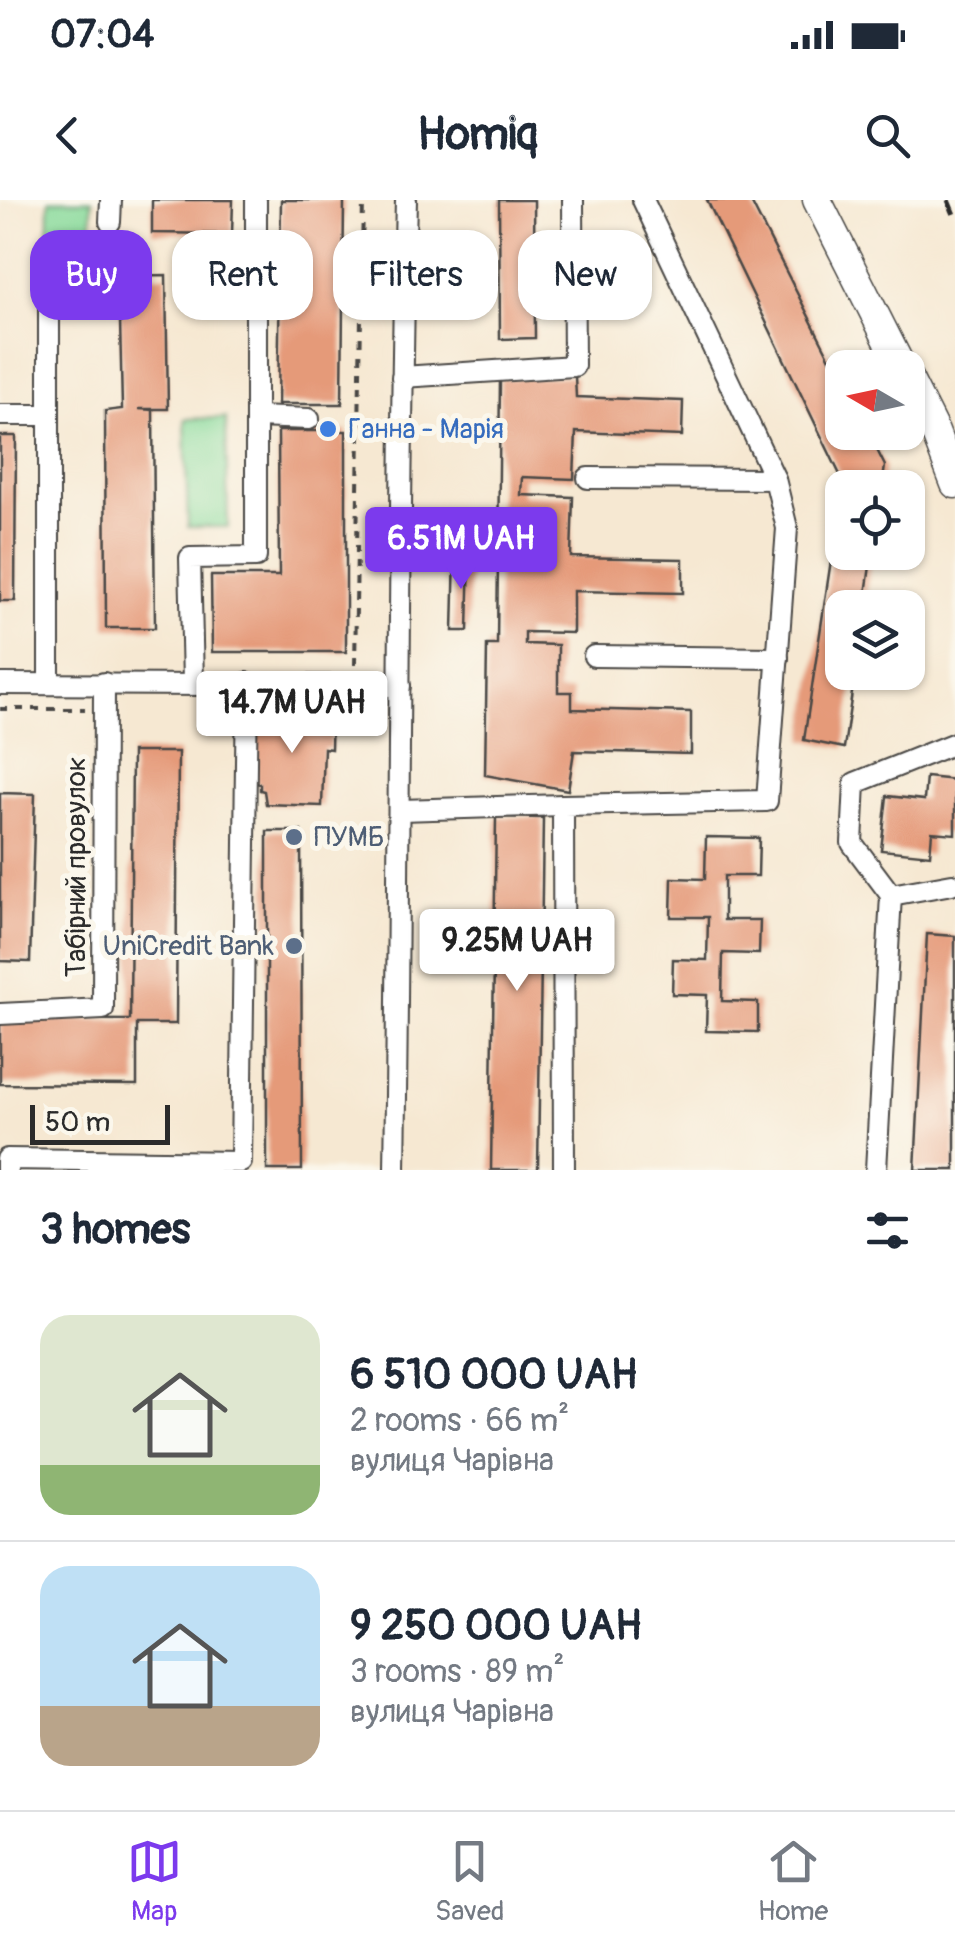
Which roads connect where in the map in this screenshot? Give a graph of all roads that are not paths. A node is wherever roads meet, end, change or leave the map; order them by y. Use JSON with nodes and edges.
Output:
{"nodes":[{"id":1,"x":111,"y":200,"type":"edge"},
{"id":2,"x":256,"y":200,"type":"edge"},
{"id":3,"x":406,"y":200,"type":"edge"},
{"id":4,"x":573,"y":200,"type":"edge"},
{"id":5,"x":644,"y":200,"type":"edge"},
{"id":6,"x":818,"y":200,"type":"edge"},
{"id":7,"x":110,"y":222,"type":"dead end"},
{"id":8,"x":49,"y":320,"type":"edge"},
{"id":9,"x":893,"y":350,"type":"edge"},
{"id":10,"x":402,"y":376,"type":"junction"},
{"id":11,"x":925,"y":412,"type":"edge"},
{"id":12,"x":0,"y":415,"type":"edge"},
{"id":13,"x":47,"y":416,"type":"junction"},
{"id":14,"x":256,"y":417,"type":"junction"},
{"id":15,"x":309,"y":418,"type":"dead end"},
{"id":16,"x":588,"y":478,"type":"dead end"},
{"id":17,"x":774,"y":480,"type":"junction"},
{"id":18,"x":955,"y":484,"type":"edge"},
{"id":19,"x":594,"y":656,"type":"dead end"},
{"id":20,"x":778,"y":658,"type":"junction"},
{"id":21,"x":104,"y":682,"type":"junction"},
{"id":22,"x":193,"y":682,"type":"junction"},
{"id":23,"x":49,"y":683,"type":"junction"},
{"id":24,"x":247,"y":683,"type":"junction"},
{"id":25,"x":0,"y":684,"type":"edge"},
{"id":26,"x":400,"y":686,"type":"junction"},
{"id":27,"x":955,"y":744,"type":"edge"},
{"id":28,"x":563,"y":805,"type":"junction"},
{"id":29,"x":401,"y":810,"type":"junction"},
{"id":30,"x":952,"y":884,"type":"dead end"},
{"id":31,"x":892,"y":895,"type":"junction"},
{"id":32,"x":0,"y":1014,"type":"edge"},
{"id":33,"x":7,"y":1170,"type":"edge"},
{"id":34,"x":395,"y":1170,"type":"edge"},
{"id":35,"x":564,"y":1170,"type":"edge"},
{"id":36,"x":876,"y":1170,"type":"edge"}],
"edges":[{"from":1,"to":7,"type":"street"},
{"from":2,"to":14,"type":"street"},
{"from":3,"to":10,"type":"street"},
{"from":4,"to":10,"type":"street"},
{"from":5,"to":17,"type":"street"},
{"from":6,"to":9,"type":"main road"},
{"from":8,"to":13,"type":"street"},
{"from":10,"to":26,"type":"street"},
{"from":11,"to":18,"type":"main road"},
{"from":12,"to":13,"type":"street"},
{"from":13,"to":23,"type":"street"},
{"from":14,"to":15,"type":"street"},
{"from":14,"to":22,"type":"street"},
{"from":16,"to":17,"type":"street"},
{"from":17,"to":20,"type":"street"},
{"from":19,"to":20,"type":"street"},
{"from":20,"to":28,"type":"street"},
{"from":21,"to":22,"type":"street"},
{"from":21,"to":23,"type":"street"},
{"from":21,"to":32,"type":"street","name":"Табірний провулок"},
{"from":22,"to":24,"type":"street"},
{"from":23,"to":25,"type":"street"},
{"from":24,"to":26,"type":"street"},
{"from":24,"to":33,"type":"street"},
{"from":26,"to":29,"type":"street"},
{"from":27,"to":31,"type":"street"},
{"from":28,"to":29,"type":"street"},
{"from":28,"to":35,"type":"street"},
{"from":29,"to":34,"type":"street"},
{"from":30,"to":31,"type":"street"},
{"from":31,"to":36,"type":"street"}]}
